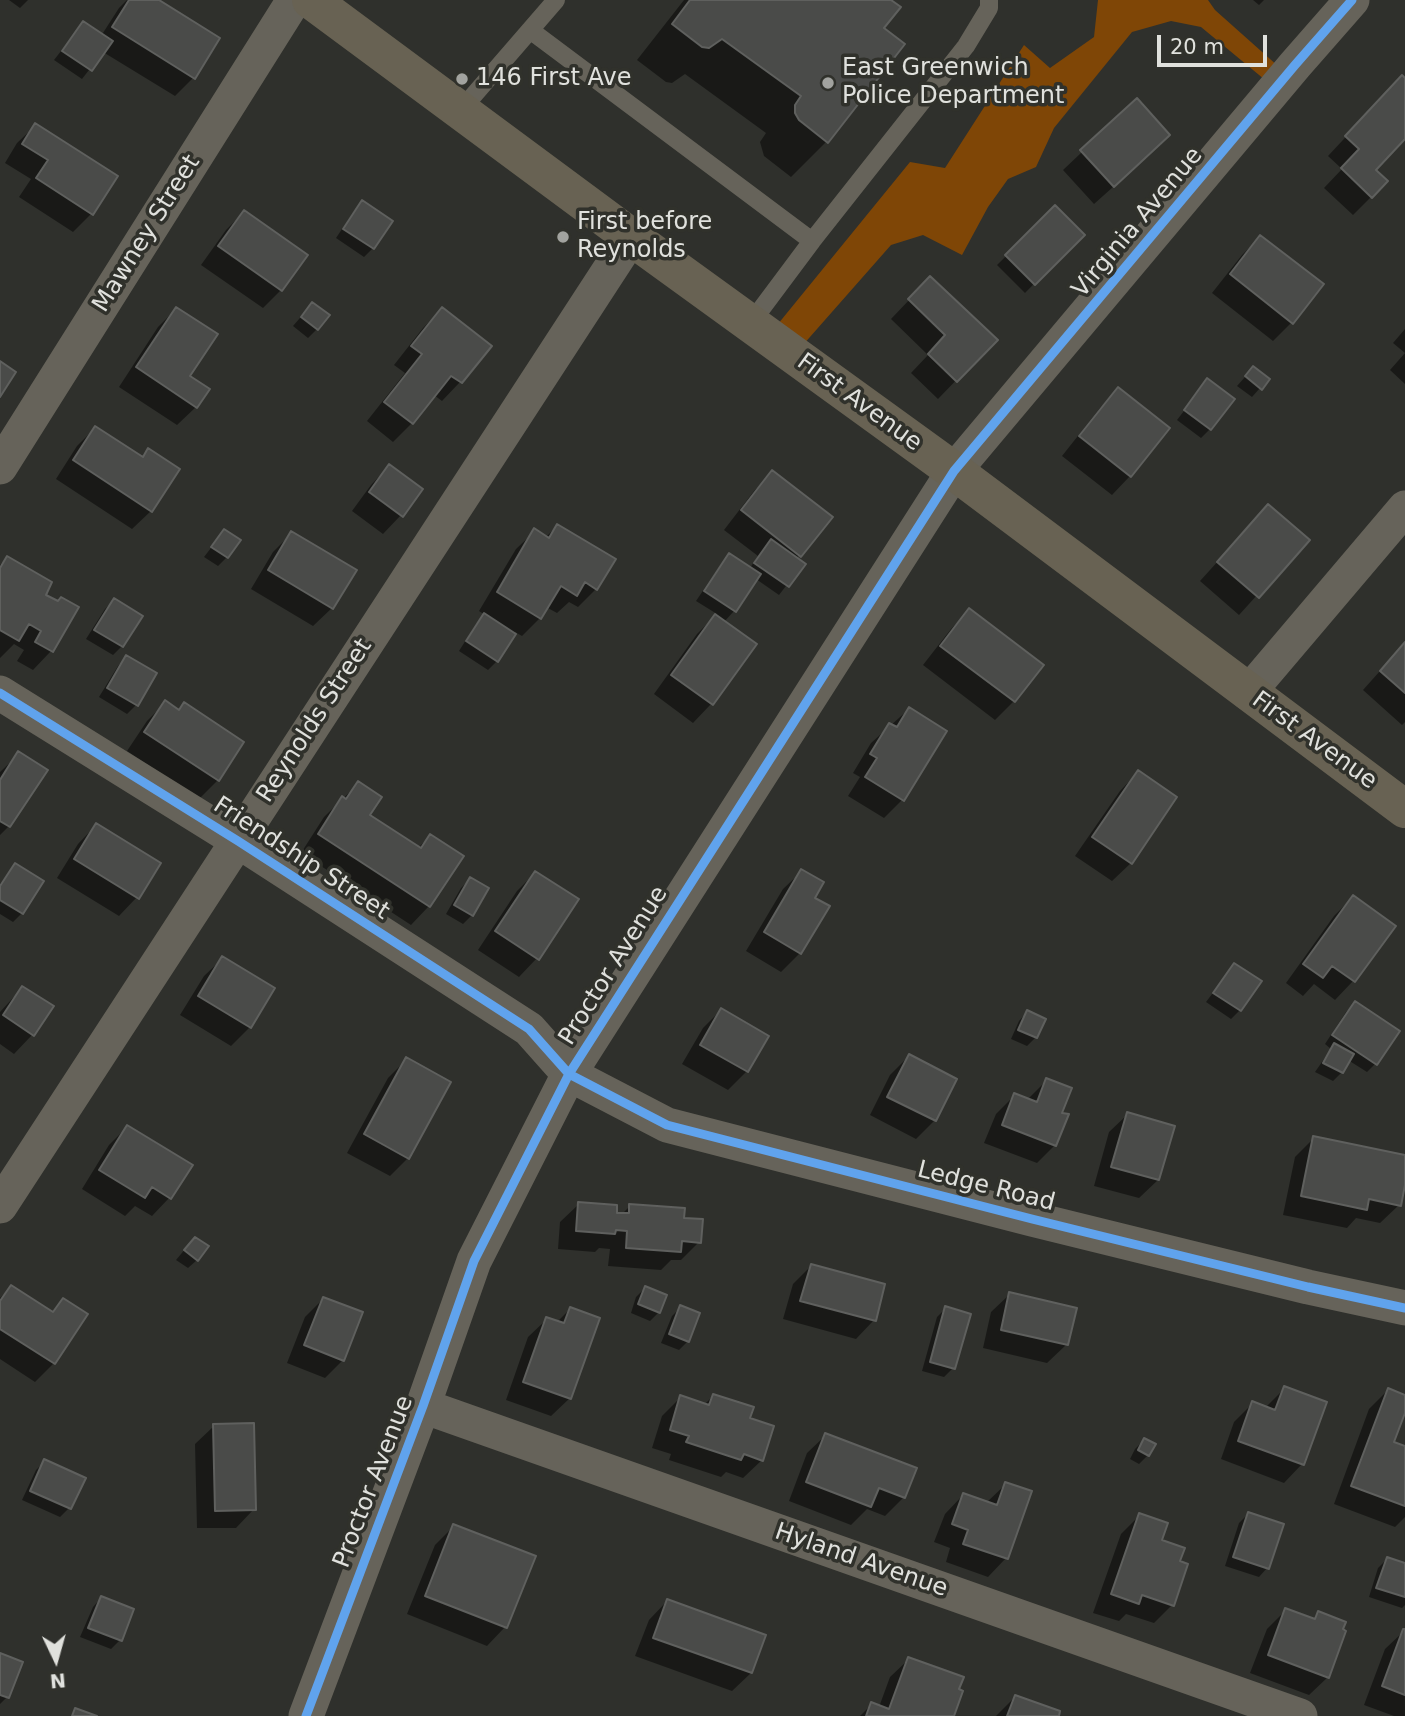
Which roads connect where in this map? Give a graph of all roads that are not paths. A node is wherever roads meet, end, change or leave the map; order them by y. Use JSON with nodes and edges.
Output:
{"nodes":[{"id":1,"x":294,"y":0,"type":"edge"},
{"id":2,"x":311,"y":0,"type":"edge"},
{"id":3,"x":556,"y":0,"type":"edge"},
{"id":4,"x":989,"y":0,"type":"edge"},
{"id":5,"x":1352,"y":0,"type":"edge"},
{"id":6,"x":530,"y":30,"type":"junction"},
{"id":7,"x":460,"y":111,"type":"junction"},
{"id":8,"x":631,"y":237,"type":"junction"},
{"id":9,"x":812,"y":241,"type":"junction"},
{"id":10,"x":750,"y":324,"type":"junction"},
{"id":11,"x":0,"y":467,"type":"edge"},
{"id":12,"x":954,"y":471,"type":"junction"},
{"id":13,"x":1405,"y":508,"type":"edge"},
{"id":14,"x":0,"y":693,"type":"edge"},
{"id":15,"x":1248,"y":693,"type":"junction"},
{"id":16,"x":1405,"y":809,"type":"edge"},
{"id":17,"x":238,"y":841,"type":"junction"},
{"id":18,"x":569,"y":1074,"type":"junction"},
{"id":19,"x":0,"y":1206,"type":"edge"},
{"id":20,"x":1405,"y":1308,"type":"edge"},
{"id":21,"x":423,"y":1406,"type":"junction"},
{"id":22,"x":306,"y":1716,"type":"edge"},
{"id":23,"x":1300,"y":1716,"type":"edge"}],
"edges":[{"from":1,"to":11,"type":"street","name":"Mawney Street"},
{"from":2,"to":7,"type":"main road","name":"First Avenue"},
{"from":3,"to":6,"type":"lane"},
{"from":4,"to":9,"type":"lane"},
{"from":5,"to":12,"type":"street","name":"Virginia Avenue"},
{"from":6,"to":7,"type":"lane"},
{"from":6,"to":9,"type":"lane"},
{"from":7,"to":8,"type":"main road","name":"First Avenue"},
{"from":8,"to":10,"type":"main road","name":"First Avenue"},
{"from":8,"to":17,"type":"street","name":"Reynolds Street"},
{"from":9,"to":10,"type":"lane"},
{"from":10,"to":12,"type":"main road","name":"First Avenue"},
{"from":12,"to":15,"type":"main road","name":"First Avenue"},
{"from":12,"to":18,"type":"street","name":"Proctor Avenue"},
{"from":13,"to":15,"type":"street"},
{"from":14,"to":17,"type":"street","name":"Friendship Street"},
{"from":15,"to":16,"type":"main road","name":"First Avenue"},
{"from":17,"to":18,"type":"street","name":"Friendship Street"},
{"from":17,"to":19,"type":"street","name":"Reynolds Street"},
{"from":18,"to":20,"type":"street","name":"Ledge Road"},
{"from":18,"to":21,"type":"street","name":"Proctor Avenue"},
{"from":21,"to":22,"type":"street","name":"Proctor Avenue"},
{"from":21,"to":23,"type":"street","name":"Hyland Avenue"}]}
